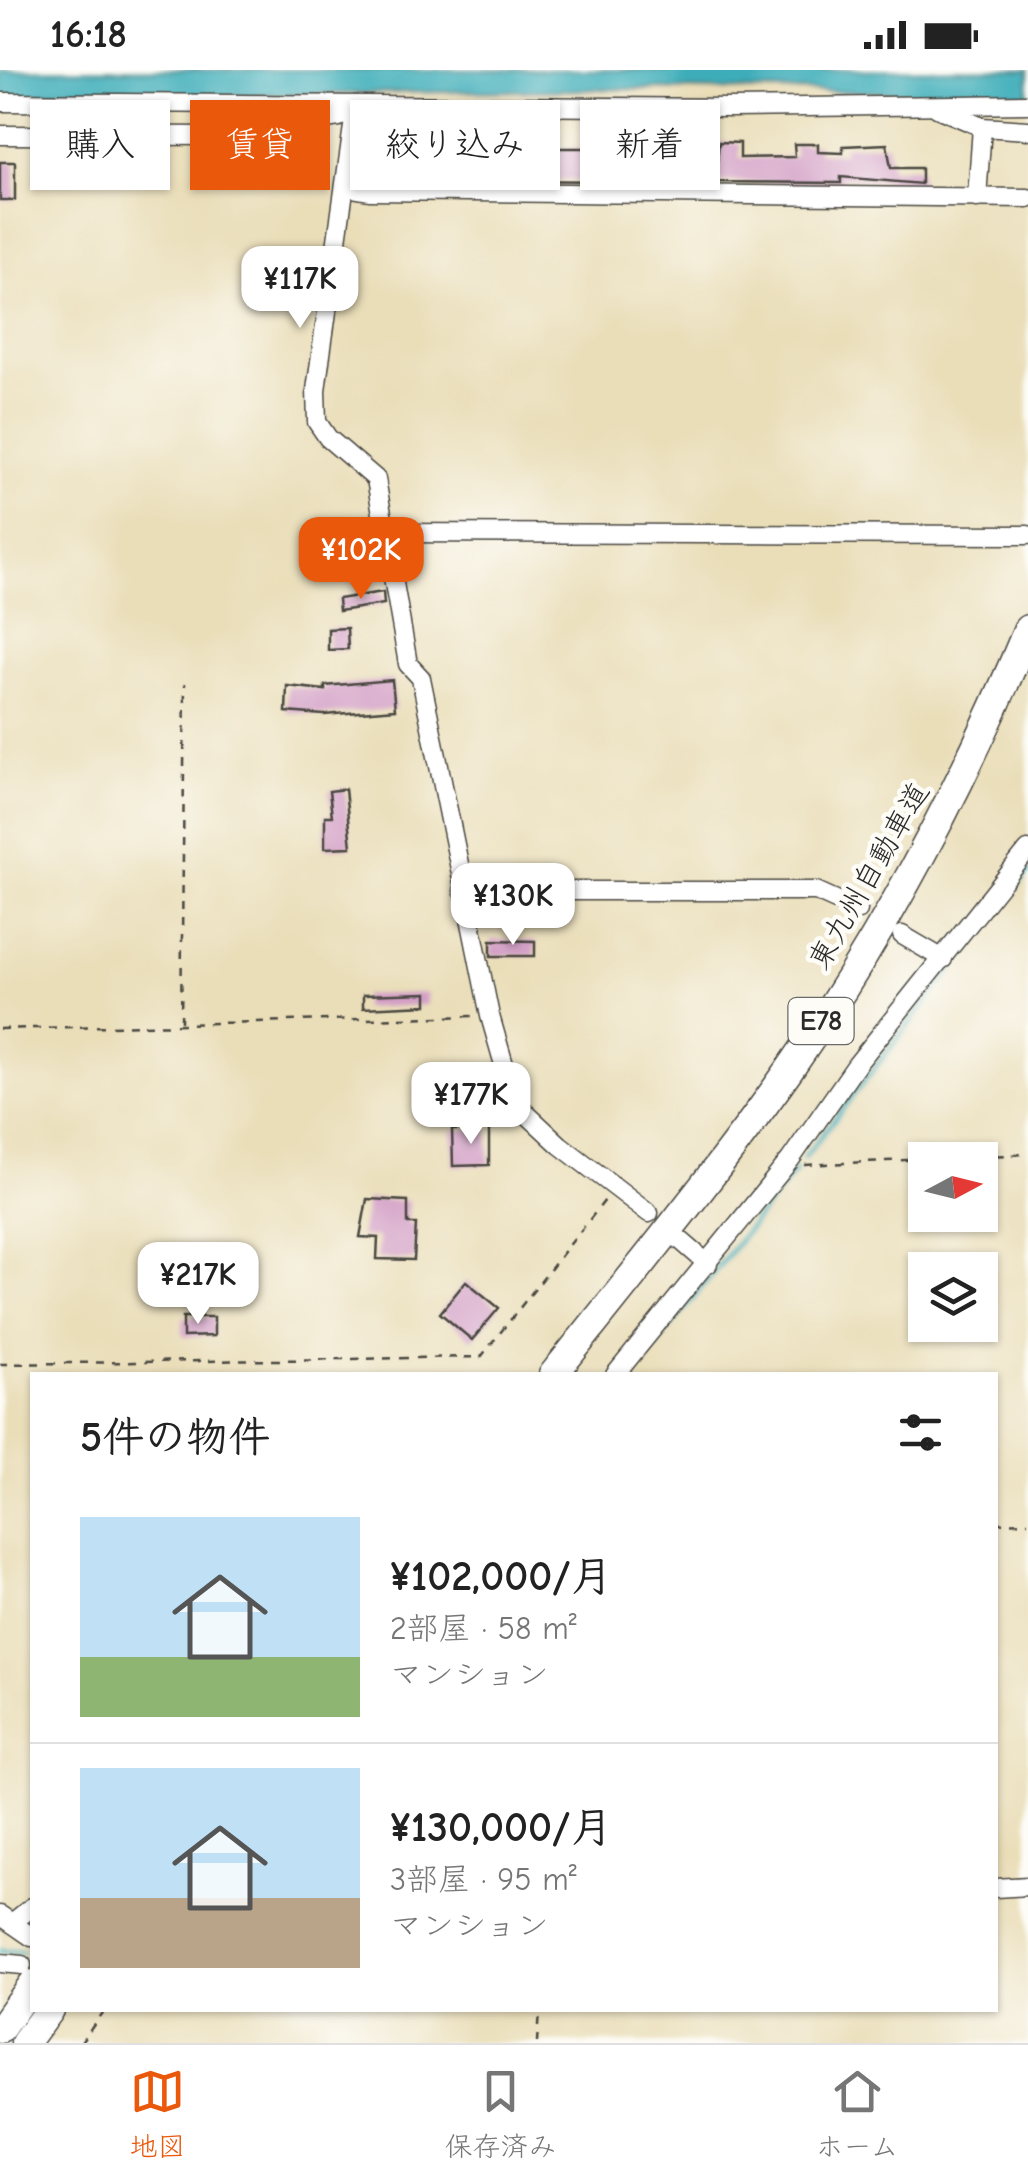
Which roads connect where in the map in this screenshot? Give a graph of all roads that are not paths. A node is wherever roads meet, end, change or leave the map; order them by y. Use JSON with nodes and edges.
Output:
{"nodes":[{"id":1,"x":0,"y":102,"type":"edge"},
{"id":2,"x":928,"y":104,"type":"junction"},
{"id":3,"x":1028,"y":104,"type":"edge"},
{"id":4,"x":350,"y":105,"type":"edge"},
{"id":5,"x":560,"y":107,"type":"edge"},
{"id":6,"x":350,"y":109,"type":"edge"},
{"id":7,"x":982,"y":128,"type":"junction"},
{"id":8,"x":1028,"y":130,"type":"edge"},
{"id":9,"x":0,"y":136,"type":"edge"},
{"id":10,"x":350,"y":154,"type":"edge"},
{"id":11,"x":346,"y":187,"type":"junction"},
{"id":12,"x":978,"y":198,"type":"junction"},
{"id":13,"x":1028,"y":198,"type":"edge"},
{"id":14,"x":387,"y":533,"type":"junction"},
{"id":15,"x":1028,"y":535,"type":"edge"},
{"id":16,"x":1028,"y":629,"type":"edge"},
{"id":17,"x":1028,"y":850,"type":"edge"},
{"id":18,"x":464,"y":891,"type":"junction"},
{"id":19,"x":858,"y":910,"type":"dead end"},
{"id":20,"x":902,"y":935,"type":"dead end"},
{"id":21,"x":942,"y":960,"type":"junction"},
{"id":22,"x":649,"y":1213,"type":"dead end"},
{"id":23,"x":679,"y":1239,"type":"dead end"},
{"id":24,"x":708,"y":1264,"type":"junction"},
{"id":25,"x":555,"y":1372,"type":"edge"},
{"id":26,"x":618,"y":1372,"type":"edge"},
{"id":27,"x":1028,"y":1886,"type":"edge"},
{"id":28,"x":998,"y":1888,"type":"edge"},
{"id":29,"x":30,"y":1908,"type":"edge"},
{"id":30,"x":6,"y":1919,"type":"edge"},
{"id":31,"x":30,"y":1936,"type":"edge"},
{"id":32,"x":0,"y":1963,"type":"edge"},
{"id":33,"x":27,"y":1974,"type":"edge"},
{"id":34,"x":48,"y":2012,"type":"edge"},
{"id":35,"x":0,"y":2029,"type":"edge"},
{"id":36,"x":25,"y":2043,"type":"edge"}],
"edges":[{"from":1,"to":4,"type":"street"},
{"from":2,"to":3,"type":"street"},
{"from":2,"to":5,"type":"street"},
{"from":2,"to":7,"type":"street"},
{"from":6,"to":9,"type":"street"},
{"from":7,"to":8,"type":"street"},
{"from":7,"to":12,"type":"street"},
{"from":10,"to":11,"type":"street"},
{"from":11,"to":12,"type":"street"},
{"from":11,"to":14,"type":"street"},
{"from":12,"to":13,"type":"street"},
{"from":14,"to":15,"type":"street"},
{"from":14,"to":18,"type":"street"},
{"from":16,"to":25,"type":"highway","name":"東九州自動車道","number":"E78"},
{"from":17,"to":21,"type":"street"},
{"from":18,"to":19,"type":"street"},
{"from":18,"to":22,"type":"street"},
{"from":20,"to":21,"type":"street"},
{"from":21,"to":24,"type":"street"},
{"from":23,"to":24,"type":"street"},
{"from":24,"to":26,"type":"street"},
{"from":27,"to":28,"type":"street"},
{"from":29,"to":30,"type":"street"},
{"from":30,"to":31,"type":"street"},
{"from":32,"to":33,"type":"street"},
{"from":33,"to":35,"type":"highway"},
{"from":34,"to":36,"type":"highway"}]}
